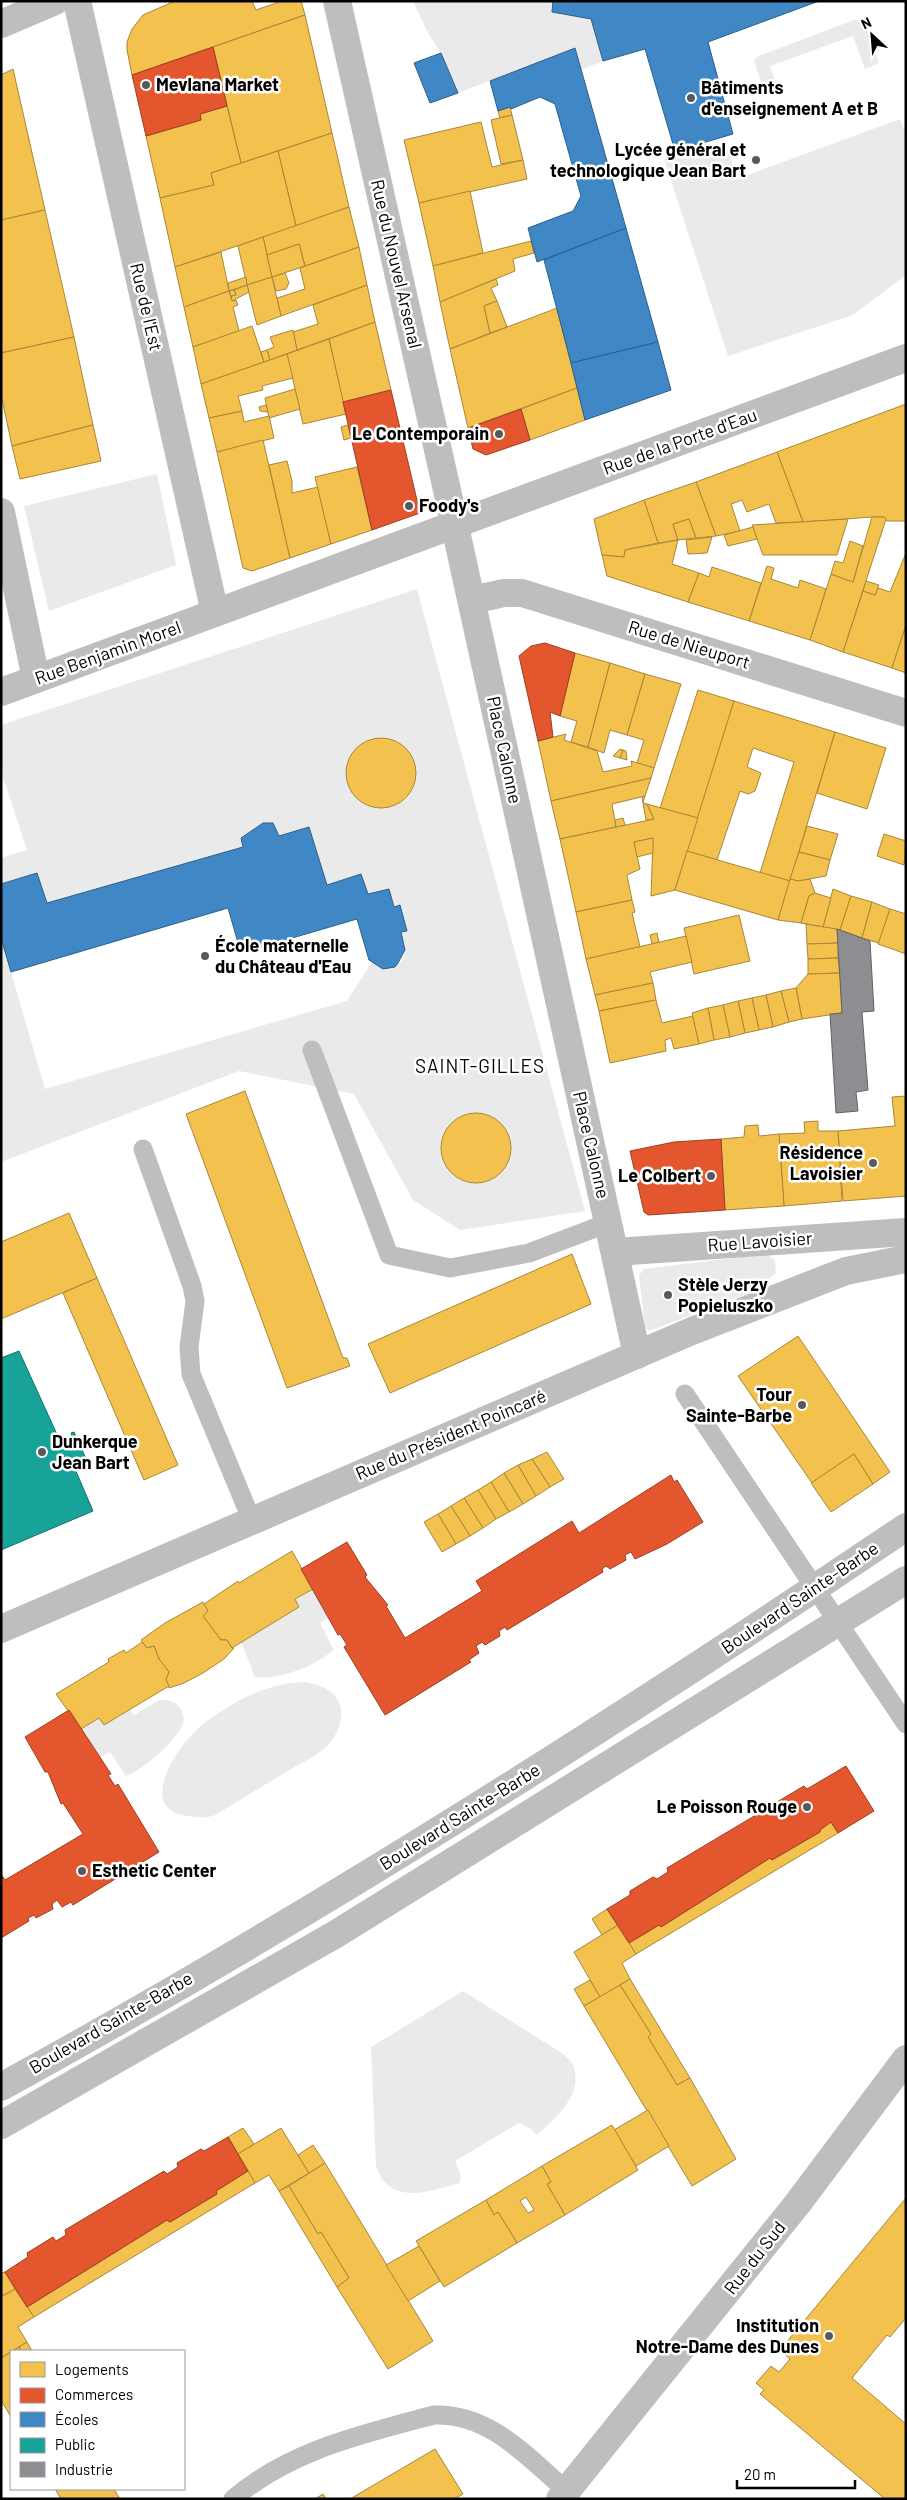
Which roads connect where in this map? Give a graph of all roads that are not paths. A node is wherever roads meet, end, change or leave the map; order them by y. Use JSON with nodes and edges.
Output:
{"nodes":[{"id":1,"x":55,"y":1,"type":"edge"},
{"id":2,"x":77,"y":1,"type":"edge"},
{"id":3,"x":337,"y":1,"type":"edge"},
{"id":4,"x":1,"y":24,"type":"edge"},
{"id":5,"x":906,"y":358,"type":"edge"},
{"id":6,"x":1,"y":512,"type":"edge"},
{"id":7,"x":455,"y":526,"type":"junction"},
{"id":8,"x":472,"y":600,"type":"junction"},
{"id":9,"x":215,"y":613,"type":"junction"},
{"id":10,"x":36,"y":679,"type":"junction"},
{"id":11,"x":1,"y":692,"type":"edge"},
{"id":12,"x":906,"y":713,"type":"edge"},
{"id":13,"x":312,"y":1050,"type":"dead end"},
{"id":14,"x":143,"y":1149,"type":"dead end"},
{"id":15,"x":608,"y":1223,"type":"junction"},
{"id":16,"x":906,"y":1232,"type":"edge"},
{"id":17,"x":615,"y":1252,"type":"junction"},
{"id":18,"x":906,"y":1259,"type":"edge"},
{"id":19,"x":637,"y":1354,"type":"junction"},
{"id":20,"x":685,"y":1394,"type":"dead end"},
{"id":21,"x":252,"y":1520,"type":"junction"},
{"id":22,"x":906,"y":1527,"type":"edge"},
{"id":23,"x":906,"y":1580,"type":"edge"},
{"id":24,"x":815,"y":1589,"type":"junction"},
{"id":25,"x":837,"y":1622,"type":"junction"},
{"id":26,"x":1,"y":1629,"type":"edge"},
{"id":27,"x":906,"y":1724,"type":"edge"},
{"id":28,"x":906,"y":2059,"type":"edge"},
{"id":29,"x":1,"y":2087,"type":"edge"},
{"id":30,"x":1,"y":2125,"type":"edge"},
{"id":31,"x":563,"y":2495,"type":"edge"},
{"id":32,"x":233,"y":2499,"type":"edge"}],
"edges":[{"from":1,"to":4,"type":"street"},
{"from":2,"to":9,"type":"street","name":"Rue de l'Est"},
{"from":3,"to":7,"type":"street","name":"Rue du Nouvel Arsenal"},
{"from":5,"to":7,"type":"street","name":"Rue de la Porte d'Eau"},
{"from":6,"to":10,"type":"street"},
{"from":7,"to":8,"type":"street","name":"Place Calonne"},
{"from":7,"to":9,"type":"street"},
{"from":8,"to":12,"type":"street","name":"Rue de Nieuport"},
{"from":8,"to":15,"type":"street","name":"Place Calonne"},
{"from":9,"to":10,"type":"street","name":"Rue Benjamin Morel"},
{"from":10,"to":11,"type":"street","name":"Rue Benjamin Morel"},
{"from":13,"to":15,"type":"lane","name":"Place Calonne"},
{"from":14,"to":21,"type":"lane"},
{"from":15,"to":17,"type":"street","name":"Place Calonne"},
{"from":16,"to":17,"type":"street","name":"Rue Lavoisier"},
{"from":17,"to":19,"type":"street","name":"Place Calonne"},
{"from":18,"to":19,"type":"street","name":"Rue du Président Poincaré"},
{"from":19,"to":21,"type":"street","name":"Rue du Président Poincaré"},
{"from":20,"to":24,"type":"lane"},
{"from":21,"to":26,"type":"street","name":"Rue du Président Poincaré"},
{"from":22,"to":24,"type":"street","name":"Boulevard Sainte-Barbe"},
{"from":23,"to":25,"type":"street","name":"Boulevard Sainte-Barbe"},
{"from":24,"to":25,"type":"lane"},
{"from":24,"to":29,"type":"street","name":"Boulevard Sainte-Barbe"},
{"from":25,"to":27,"type":"lane"},
{"from":25,"to":30,"type":"street","name":"Boulevard Sainte-Barbe"},
{"from":28,"to":31,"type":"street","name":"Rue du Sud"},
{"from":31,"to":32,"type":"lane"}]}
